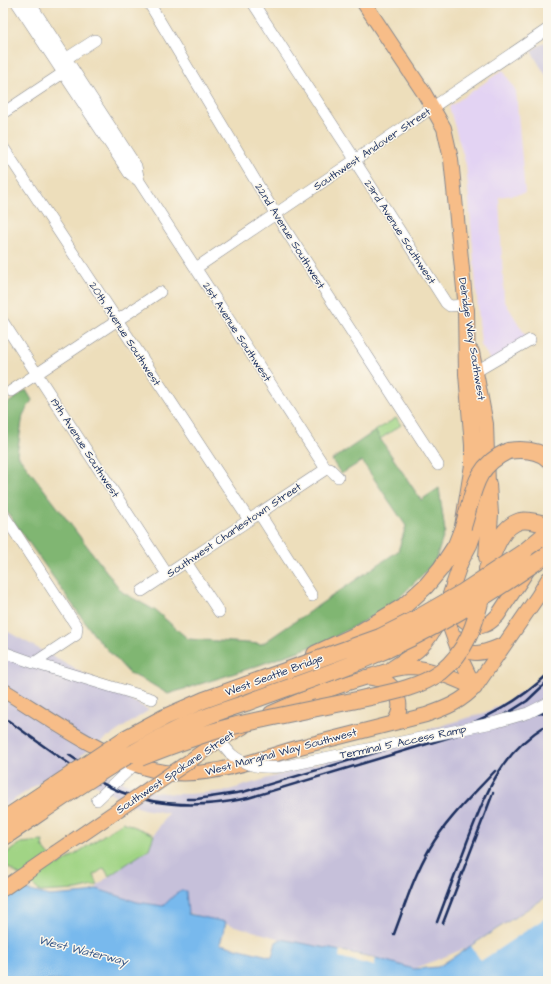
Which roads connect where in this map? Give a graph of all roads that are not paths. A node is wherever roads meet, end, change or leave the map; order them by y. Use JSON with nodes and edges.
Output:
{"nodes":[{"id":1,"x":17,"y":3,"type":"edge"},
{"id":2,"x":30,"y":3,"type":"edge"},
{"id":3,"x":149,"y":3,"type":"edge"},
{"id":4,"x":253,"y":3,"type":"edge"},
{"id":5,"x":364,"y":3,"type":"edge"},
{"id":6,"x":548,"y":29,"type":"edge"},
{"id":7,"x":95,"y":40,"type":"dead end"},
{"id":8,"x":67,"y":58,"type":"junction"},
{"id":9,"x":63,"y":73,"type":"junction"},
{"id":10,"x":433,"y":108,"type":"junction"},
{"id":11,"x":3,"y":113,"type":"edge"},
{"id":12,"x":3,"y":147,"type":"edge"},
{"id":13,"x":355,"y":161,"type":"junction"},
{"id":14,"x":139,"y":181,"type":"junction"},
{"id":15,"x":276,"y":215,"type":"junction"},
{"id":16,"x":196,"y":268,"type":"junction"},
{"id":17,"x":160,"y":292,"type":"dead end"},
{"id":18,"x":465,"y":307,"type":"junction"},
{"id":19,"x":116,"y":320,"type":"junction"},
{"id":20,"x":3,"y":322,"type":"edge"},
{"id":21,"x":530,"y":340,"type":"dead end"},
{"id":22,"x":475,"y":372,"type":"junction"},
{"id":23,"x":36,"y":374,"type":"junction"},
{"id":24,"x":11,"y":391,"type":"dead end"},
{"id":25,"x":548,"y":459,"type":"edge"},
{"id":26,"x":438,"y":465,"type":"dead end"},
{"id":27,"x":326,"y":469,"type":"junction"},
{"id":28,"x":338,"y":477,"type":"dead end"},
{"id":29,"x":488,"y":484,"type":"junction"},
{"id":30,"x":259,"y":513,"type":"junction"},
{"id":31,"x":3,"y":514,"type":"edge"},
{"id":32,"x":249,"y":520,"type":"junction"},
{"id":33,"x":548,"y":525,"type":"edge"},
{"id":34,"x":463,"y":527,"type":"junction"},
{"id":35,"x":548,"y":532,"type":"edge"},
{"id":36,"x":548,"y":536,"type":"edge"},
{"id":37,"x":548,"y":539,"type":"edge"},
{"id":38,"x":492,"y":547,"type":"junction"},
{"id":39,"x":525,"y":551,"type":"junction"},
{"id":40,"x":548,"y":554,"type":"edge"},
{"id":41,"x":186,"y":562,"type":"junction"},
{"id":42,"x":167,"y":574,"type":"junction"},
{"id":43,"x":548,"y":579,"type":"edge"},
{"id":44,"x":142,"y":591,"type":"dead end"},
{"id":45,"x":312,"y":596,"type":"dead end"},
{"id":46,"x":448,"y":600,"type":"junction"},
{"id":47,"x":219,"y":612,"type":"dead end"},
{"id":48,"x":450,"y":627,"type":"junction"},
{"id":49,"x":505,"y":644,"type":"junction"},
{"id":50,"x":3,"y":652,"type":"edge"},
{"id":51,"x":34,"y":663,"type":"junction"},
{"id":52,"x":388,"y":671,"type":"junction"},
{"id":53,"x":366,"y":677,"type":"junction"},
{"id":54,"x":249,"y":684,"type":"junction"},
{"id":55,"x":475,"y":688,"type":"junction"},
{"id":56,"x":3,"y":690,"type":"edge"},
{"id":57,"x":152,"y":699,"type":"dead end"},
{"id":58,"x":548,"y":703,"type":"edge"},
{"id":59,"x":393,"y":723,"type":"junction"},
{"id":60,"x":219,"y":740,"type":"junction"},
{"id":61,"x":135,"y":764,"type":"junction"},
{"id":62,"x":100,"y":773,"type":"junction"},
{"id":63,"x":97,"y":800,"type":"dead end"},
{"id":64,"x":3,"y":820,"type":"edge"},
{"id":65,"x":3,"y":838,"type":"edge"},
{"id":66,"x":3,"y":889,"type":"edge"}],
"edges":[{"from":1,"to":9,"type":"street","name":"21st Avenue Southwest"},
{"from":2,"to":8,"type":"street","name":"21st Avenue Southwest"},
{"from":3,"to":15,"type":"street","name":"22nd Avenue Southwest"},
{"from":4,"to":13,"type":"street","name":"23rd Avenue Southwest"},
{"from":5,"to":10,"type":"main road","name":"Delridge Way Southwest"},
{"from":6,"to":10,"type":"street","name":"Southwest Andover Street"},
{"from":7,"to":8,"type":"street"},
{"from":8,"to":14,"type":"street","name":"21st Avenue Southwest"},
{"from":9,"to":11,"type":"street"},
{"from":9,"to":14,"type":"street","name":"21st Avenue Southwest"},
{"from":10,"to":13,"type":"street","name":"Southwest Andover Street"},
{"from":10,"to":18,"type":"main road","name":"Delridge Way Southwest"},
{"from":12,"to":19,"type":"street","name":"20th Avenue Southwest"},
{"from":13,"to":15,"type":"street","name":"Southwest Andover Street"},
{"from":13,"to":18,"type":"street","name":"23rd Avenue Southwest"},
{"from":14,"to":16,"type":"street","name":"21st Avenue Southwest"},
{"from":15,"to":16,"type":"street","name":"Southwest Andover Street"},
{"from":15,"to":26,"type":"street","name":"22nd Avenue Southwest"},
{"from":16,"to":27,"type":"street","name":"21st Avenue Southwest"},
{"from":17,"to":19,"type":"street"},
{"from":18,"to":22,"type":"main road","name":"Delridge Way Southwest"},
{"from":18,"to":34,"type":"highway","bridge":true},
{"from":19,"to":23,"type":"street"},
{"from":19,"to":32,"type":"street","name":"20th Avenue Southwest"},
{"from":20,"to":23,"type":"street","name":"19th Avenue Southwest"},
{"from":21,"to":22,"type":"street"},
{"from":22,"to":29,"type":"main road","name":"Delridge Way Southwest"},
{"from":23,"to":24,"type":"street"},
{"from":23,"to":42,"type":"street","name":"19th Avenue Southwest"},
{"from":25,"to":34,"type":"highway","bridge":true},
{"from":27,"to":28,"type":"street","name":"21st Avenue Southwest"},
{"from":27,"to":30,"type":"street","name":"Southwest Charlestown Street"},
{"from":29,"to":38,"type":"highway"},
{"from":29,"to":46,"type":"main road","name":"Delridge Way Southwest"},
{"from":30,"to":32,"type":"street","name":"Southwest Charlestown Street"},
{"from":30,"to":45,"type":"street"},
{"from":31,"to":51,"type":"street"},
{"from":32,"to":41,"type":"street","name":"Southwest Charlestown Street"},
{"from":33,"to":38,"type":"highway"},
{"from":34,"to":54,"type":"highway","bridge":true},
{"from":35,"to":39,"type":"highway"},
{"from":36,"to":39,"type":"highway","name":"West Seattle Bridge"},
{"from":37,"to":46,"type":"main road"},
{"from":38,"to":62,"type":"highway","bridge":true},
{"from":39,"to":54,"type":"highway","name":"West Seattle Bridge","bridge":true},
{"from":40,"to":62,"type":"highway","name":"West Seattle Bridge","bridge":true},
{"from":41,"to":42,"type":"street","name":"Southwest Charlestown Street"},
{"from":41,"to":47,"type":"street"},
{"from":42,"to":44,"type":"street","name":"Southwest Charlestown Street"},
{"from":43,"to":49,"type":"main road","name":"West Marginal Way Southwest"},
{"from":46,"to":48,"type":"main road","name":"Delridge Way Southwest"},
{"from":46,"to":52,"type":"main road"},
{"from":48,"to":49,"type":"main road"},
{"from":48,"to":55,"type":"main road","name":"Delridge Way Southwest"},
{"from":49,"to":55,"type":"main road","name":"West Marginal Way Southwest"},
{"from":50,"to":51,"type":"street"},
{"from":51,"to":57,"type":"street"},
{"from":52,"to":53,"type":"main road","name":"Southwest Spokane Street"},
{"from":52,"to":55,"type":"main road","name":"Southwest Spokane Street"},
{"from":53,"to":59,"type":"main road"},
{"from":53,"to":60,"type":"main road","name":"Southwest Spokane Street"},
{"from":54,"to":64,"type":"highway","name":"West Seattle Bridge","bridge":true},
{"from":55,"to":59,"type":"main road","name":"West Marginal Way Southwest"},
{"from":56,"to":61,"type":"main road","name":"West Marginal Way Southwest"},
{"from":58,"to":60,"type":"street","name":"Terminal 5 Access Ramp","bridge":true},
{"from":59,"to":61,"type":"main road","name":"West Marginal Way Southwest"},
{"from":60,"to":66,"type":"main road","name":"Southwest Spokane Street","bridge":true},
{"from":61,"to":63,"type":"street"},
{"from":62,"to":65,"type":"highway","name":"West Seattle Bridge","bridge":true}]}
